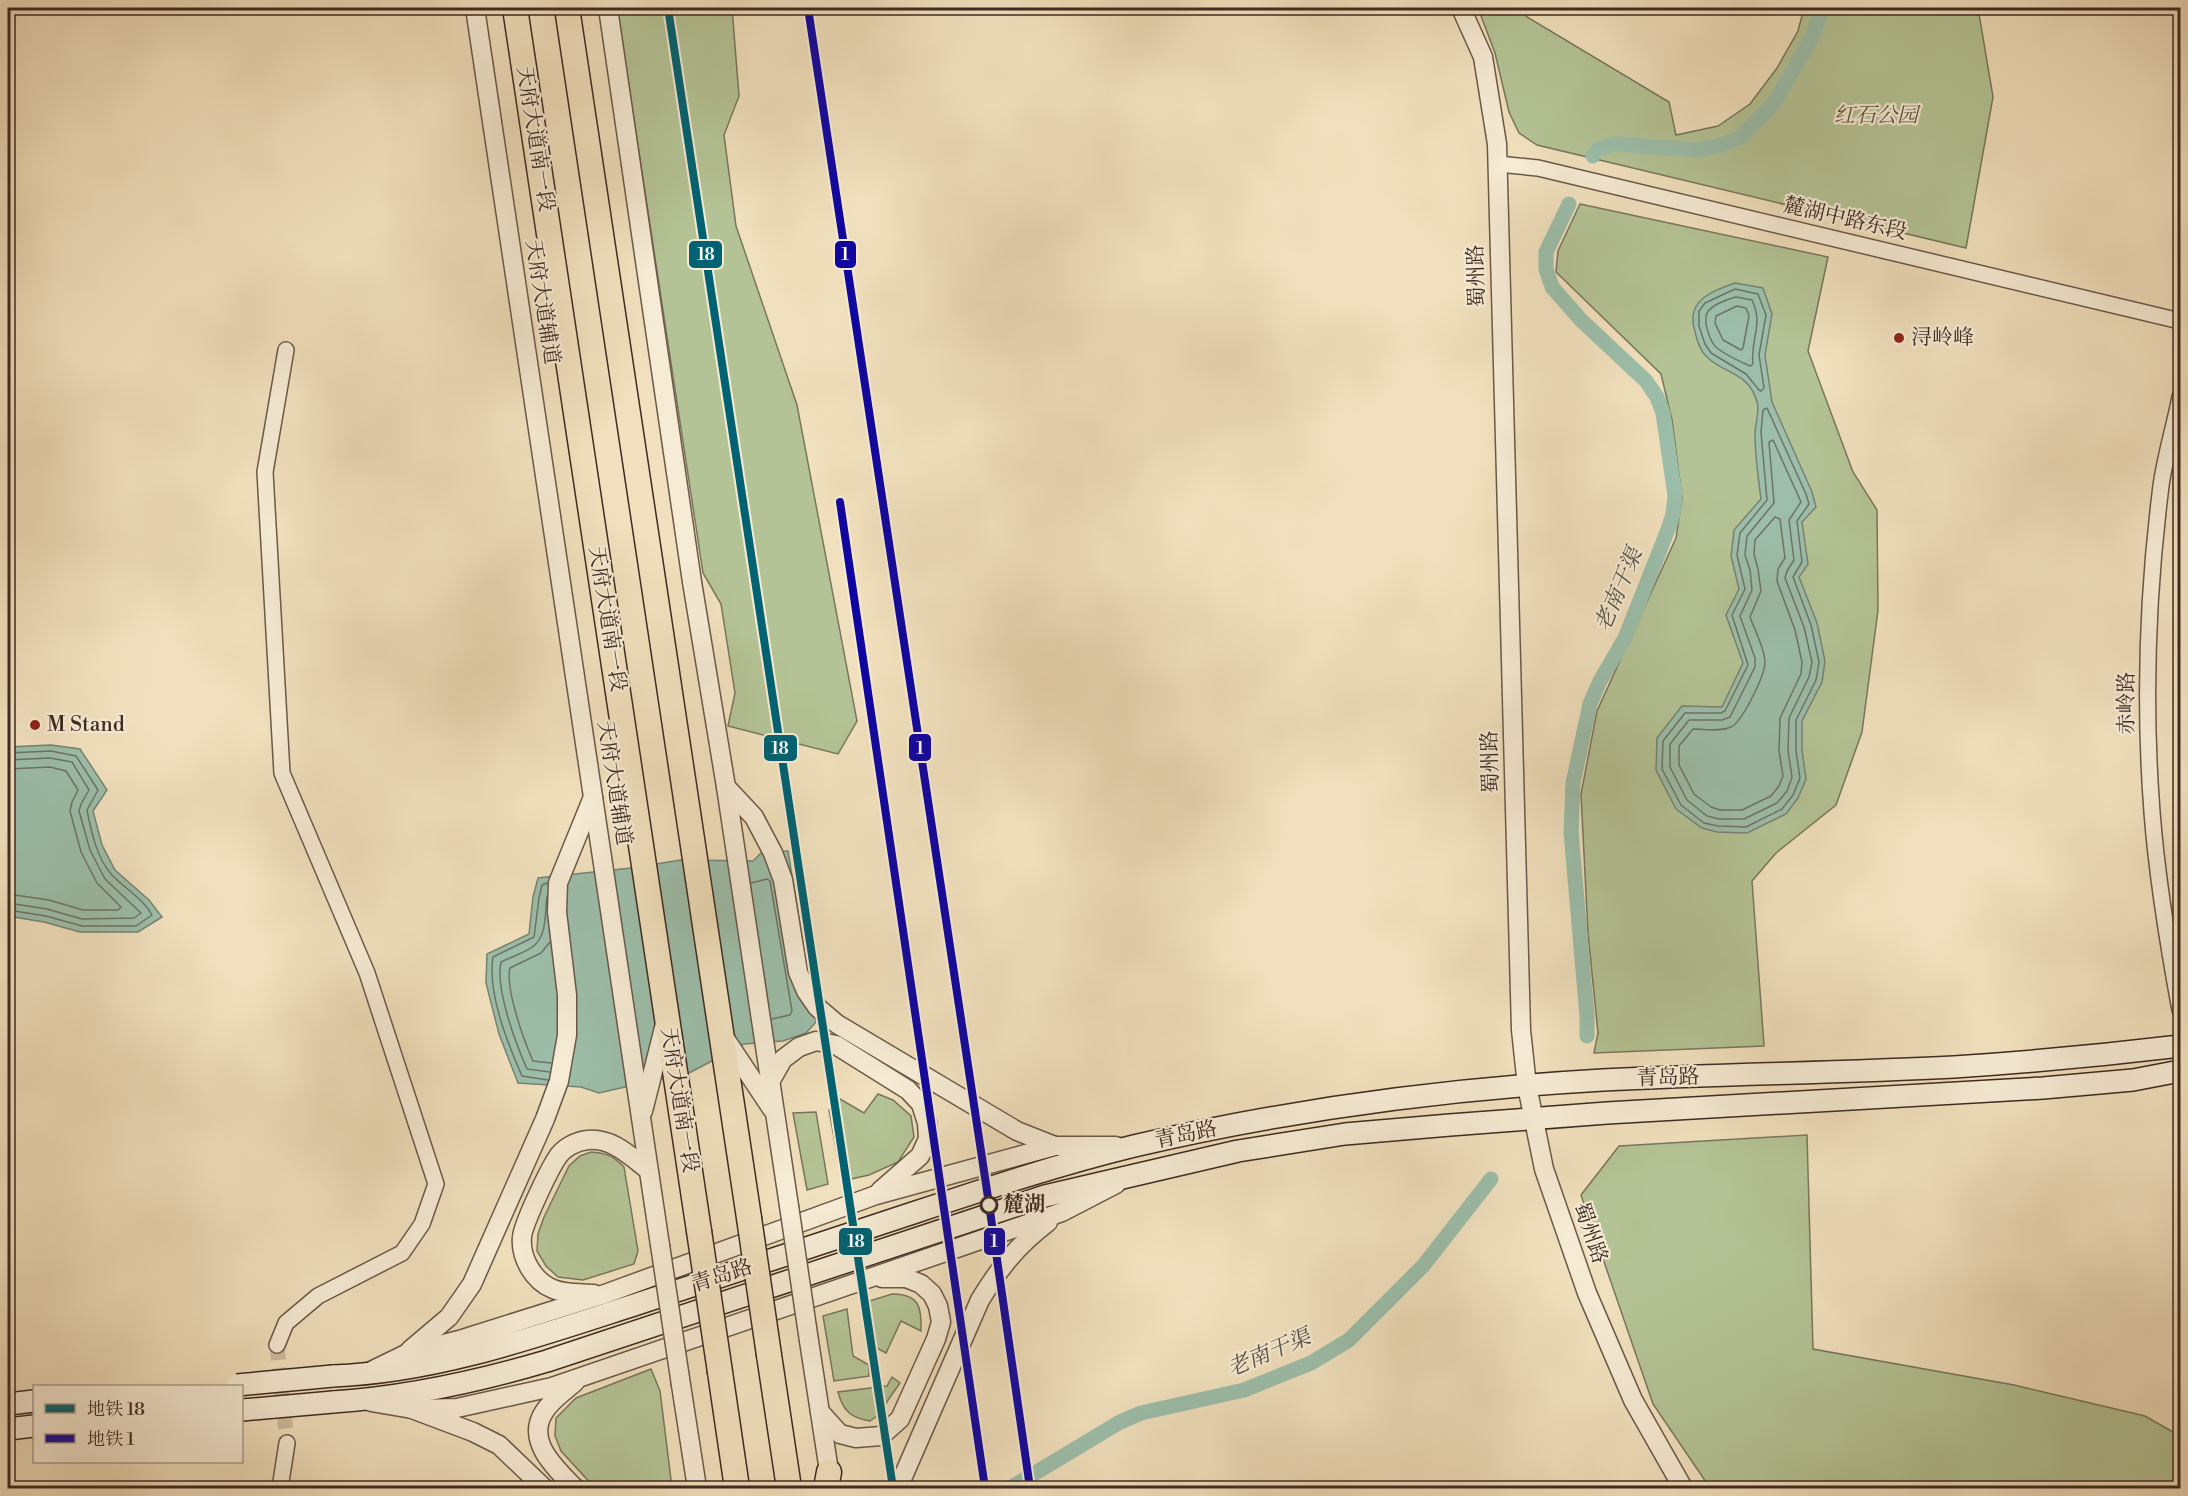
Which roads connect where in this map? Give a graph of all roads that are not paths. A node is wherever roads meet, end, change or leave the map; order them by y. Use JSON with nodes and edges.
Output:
{"nodes":[{"id":1,"x":475,"y":8,"type":"edge"},
{"id":2,"x":515,"y":8,"type":"edge"},
{"id":3,"x":567,"y":8,"type":"edge"},
{"id":4,"x":608,"y":8,"type":"edge"},
{"id":5,"x":1461,"y":8,"type":"edge"},
{"id":6,"x":1498,"y":165,"type":"junction"},
{"id":7,"x":2181,"y":321,"type":"edge"},
{"id":8,"x":286,"y":350,"type":"dead end"},
{"id":9,"x":2181,"y":397,"type":"edge"},
{"id":10,"x":726,"y":787,"type":"junction"},
{"id":11,"x":593,"y":796,"type":"junction"},
{"id":12,"x":2181,"y":1010,"type":"edge"},
{"id":13,"x":666,"y":1020,"type":"junction"},
{"id":14,"x":2181,"y":1046,"type":"edge"},
{"id":15,"x":734,"y":1064,"type":"junction"},
{"id":16,"x":2181,"y":1071,"type":"edge"},
{"id":17,"x":771,"y":1080,"type":"junction"},
{"id":18,"x":1527,"y":1086,"type":"junction"},
{"id":19,"x":643,"y":1091,"type":"junction"},
{"id":20,"x":775,"y":1113,"type":"junction"},
{"id":21,"x":1534,"y":1119,"type":"junction"},
{"id":22,"x":1055,"y":1146,"type":"junction"},
{"id":23,"x":1132,"y":1146,"type":"junction"},
{"id":24,"x":647,"y":1169,"type":"junction"},
{"id":25,"x":1138,"y":1173,"type":"junction"},
{"id":26,"x":876,"y":1195,"type":"junction"},
{"id":27,"x":1062,"y":1212,"type":"junction"},
{"id":28,"x":872,"y":1277,"type":"junction"},
{"id":29,"x":602,"y":1294,"type":"junction"},
{"id":30,"x":278,"y":1345,"type":"tunnel mouth"},
{"id":31,"x":406,"y":1354,"type":"junction"},
{"id":32,"x":363,"y":1375,"type":"junction"},
{"id":33,"x":581,"y":1377,"type":"junction"},
{"id":34,"x":240,"y":1385,"type":"edge"},
{"id":35,"x":360,"y":1400,"type":"junction"},
{"id":36,"x":33,"y":1401,"type":"edge"},
{"id":37,"x":8,"y":1404,"type":"edge"},
{"id":38,"x":412,"y":1409,"type":"junction"},
{"id":39,"x":243,"y":1410,"type":"edge"},
{"id":40,"x":820,"y":1412,"type":"junction"},
{"id":41,"x":33,"y":1426,"type":"edge"},
{"id":42,"x":8,"y":1429,"type":"edge"},
{"id":43,"x":287,"y":1443,"type":"tunnel mouth"},
{"id":44,"x":829,"y":1483,"type":"edge"},
{"id":45,"x":280,"y":1488,"type":"edge"},
{"id":46,"x":544,"y":1488,"type":"edge"},
{"id":47,"x":575,"y":1488,"type":"edge"},
{"id":48,"x":697,"y":1488,"type":"edge"},
{"id":49,"x":737,"y":1488,"type":"edge"},
{"id":50,"x":789,"y":1488,"type":"edge"},
{"id":51,"x":898,"y":1488,"type":"edge"},
{"id":52,"x":1683,"y":1488,"type":"edge"}],
"edges":[{"from":1,"to":11,"type":"street","name":"天府大道辅道"},
{"from":2,"to":13,"type":"highway","name":"天府大道南一段"},
{"from":3,"to":15,"type":"highway"},
{"from":4,"to":10,"type":"street"},
{"from":5,"to":6,"type":"street","name":"蜀州路"},
{"from":6,"to":7,"type":"street","name":"麓湖中路东段"},
{"from":6,"to":18,"type":"street","name":"蜀州路"},
{"from":8,"to":30,"type":"street"},
{"from":9,"to":12,"type":"street","name":"赤岭路"},
{"from":10,"to":17,"type":"street"},
{"from":10,"to":22,"type":"street"},
{"from":11,"to":19,"type":"street","name":"天府大道辅道"},
{"from":11,"to":31,"type":"street"},
{"from":13,"to":19,"type":"street"},
{"from":13,"to":49,"type":"highway","name":"天府大道南一段","bridge":true},
{"from":14,"to":18,"type":"main road","name":"青岛路"},
{"from":15,"to":20,"type":"street"},
{"from":15,"to":50,"type":"highway","bridge":true},
{"from":16,"to":21,"type":"main road","name":"青岛路"},
{"from":17,"to":20,"type":"street"},
{"from":17,"to":26,"type":"street"},
{"from":18,"to":21,"type":"street","name":"蜀州路"},
{"from":18,"to":23,"type":"main road","name":"青岛路"},
{"from":19,"to":24,"type":"street"},
{"from":20,"to":40,"type":"street","bridge":true},
{"from":21,"to":25,"type":"main road","name":"青岛路"},
{"from":21,"to":52,"type":"street","name":"蜀州路"},
{"from":22,"to":23,"type":"street"},
{"from":22,"to":26,"type":"street"},
{"from":23,"to":32,"type":"main road","name":"青岛路"},
{"from":24,"to":29,"type":"street"},
{"from":24,"to":48,"type":"street","bridge":true},
{"from":25,"to":27,"type":"street"},
{"from":25,"to":35,"type":"main road","name":"青岛路"},
{"from":26,"to":29,"type":"street"},
{"from":27,"to":28,"type":"street"},
{"from":27,"to":51,"type":"street"},
{"from":28,"to":33,"type":"street"},
{"from":28,"to":40,"type":"street"},
{"from":29,"to":31,"type":"street"},
{"from":31,"to":32,"type":"street"},
{"from":32,"to":34,"type":"main road","name":"青岛路","bridge":true},
{"from":33,"to":38,"type":"street"},
{"from":33,"to":47,"type":"street"},
{"from":35,"to":38,"type":"street"},
{"from":35,"to":39,"type":"main road","name":"青岛路","bridge":true},
{"from":36,"to":37,"type":"main road"},
{"from":38,"to":46,"type":"street"},
{"from":40,"to":44,"type":"street"},
{"from":41,"to":42,"type":"main road"},
{"from":43,"to":45,"type":"street"}]}
